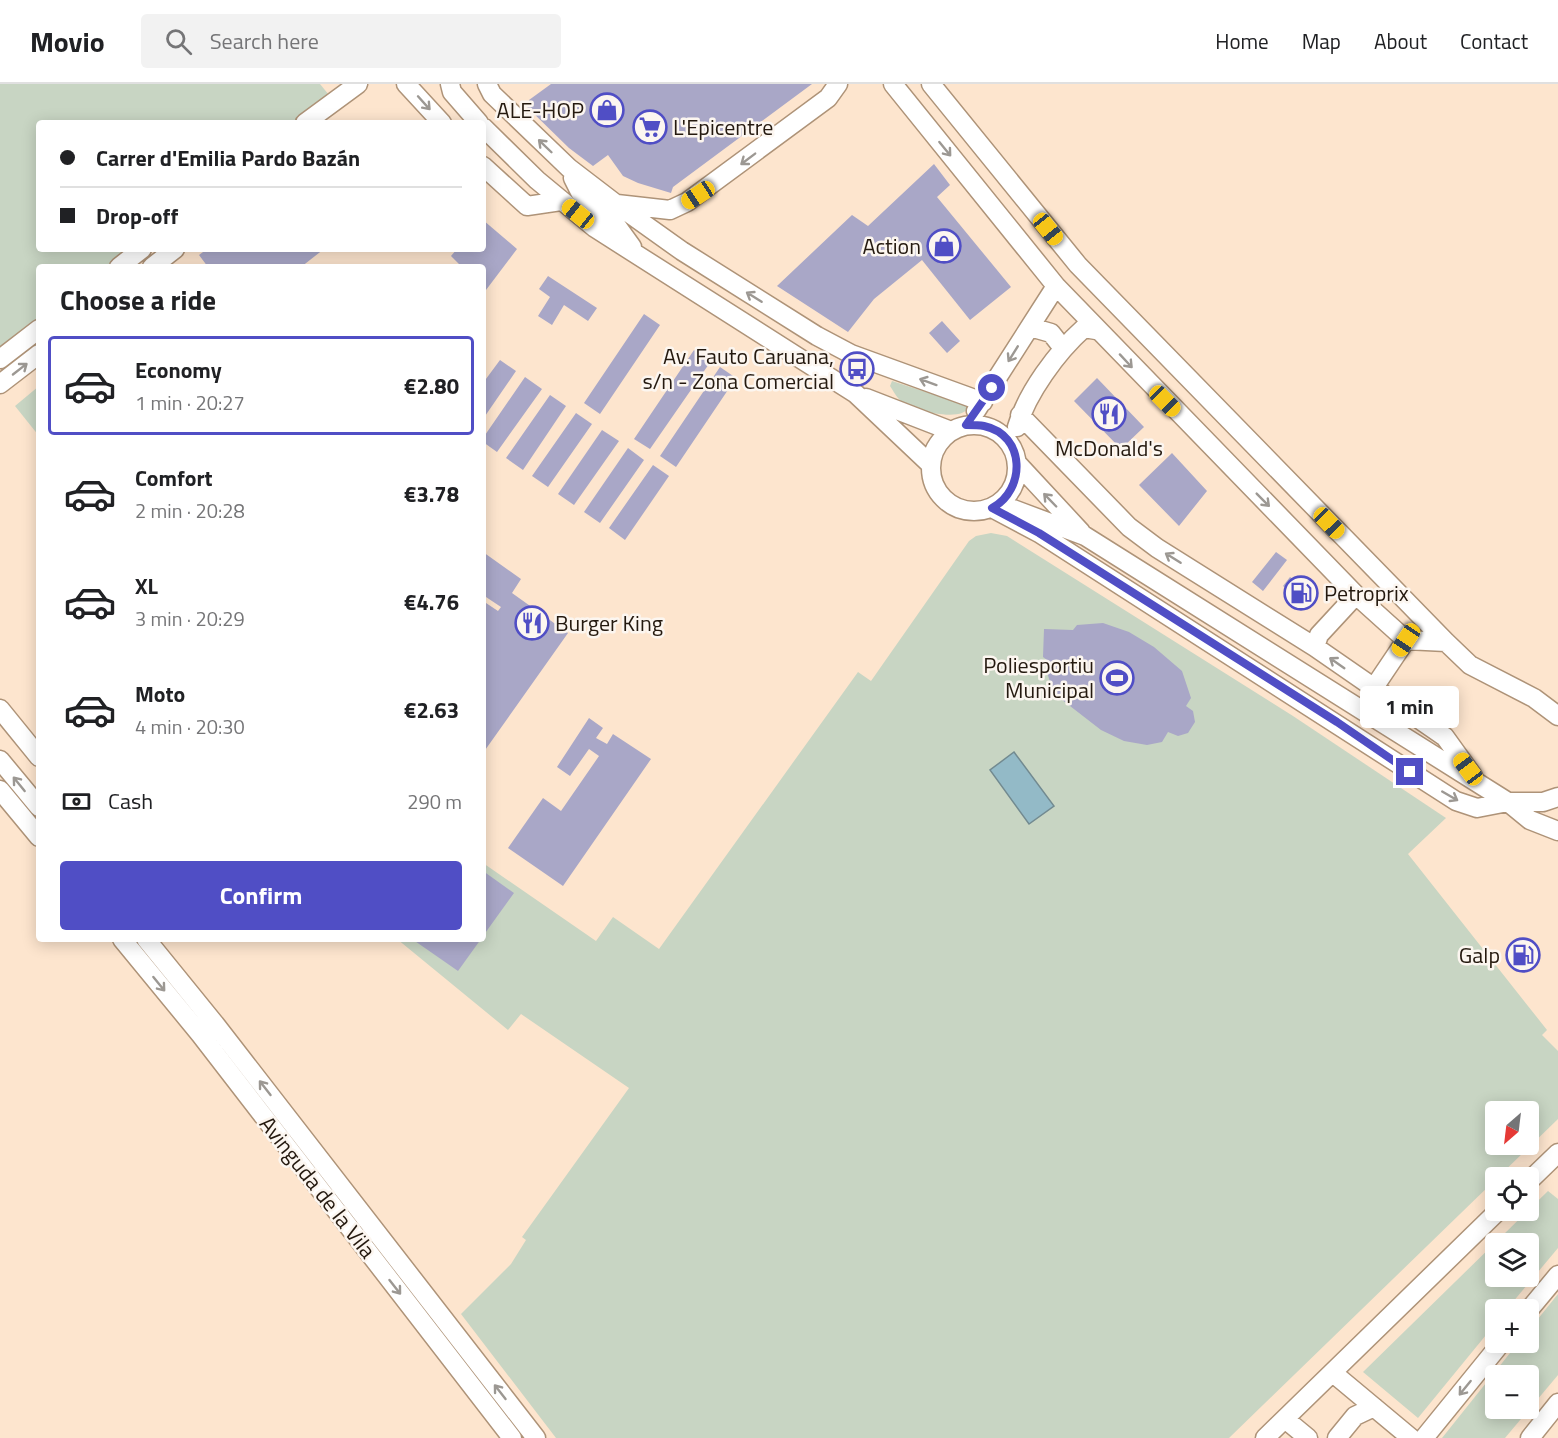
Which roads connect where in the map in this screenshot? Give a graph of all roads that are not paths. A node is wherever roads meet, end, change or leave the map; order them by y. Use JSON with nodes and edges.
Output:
{"nodes":[{"id":1,"x":406,"y":84,"type":"edge"},
{"id":2,"x":487,"y":84,"type":"edge"},
{"id":3,"x":838,"y":84,"type":"edge"},
{"id":4,"x":893,"y":84,"type":"edge"},
{"id":5,"x":931,"y":84,"type":"edge"},
{"id":6,"x":352,"y":86,"type":"edge"},
{"id":7,"x":447,"y":87,"type":"edge"},
{"id":8,"x":312,"y":120,"type":"edge"},
{"id":9,"x":439,"y":120,"type":"edge"},
{"id":10,"x":476,"y":120,"type":"edge"},
{"id":11,"x":486,"y":130,"type":"edge"},
{"id":12,"x":569,"y":168,"type":"junction"},
{"id":13,"x":486,"y":169,"type":"edge"},
{"id":14,"x":561,"y":201,"type":"junction"},
{"id":15,"x":616,"y":204,"type":"junction"},
{"id":16,"x":138,"y":252,"type":"edge"},
{"id":17,"x":171,"y":252,"type":"edge"},
{"id":18,"x":640,"y":258,"type":"junction"},
{"id":19,"x":123,"y":264,"type":"edge"},
{"id":20,"x":156,"y":264,"type":"edge"},
{"id":21,"x":1056,"y":286,"type":"junction"},
{"id":22,"x":1030,"y":327,"type":"junction"},
{"id":23,"x":1096,"y":330,"type":"junction"},
{"id":24,"x":36,"y":331,"type":"edge"},
{"id":25,"x":1062,"y":347,"type":"junction"},
{"id":26,"x":36,"y":356,"type":"edge"},
{"id":27,"x":0,"y":359,"type":"edge"},
{"id":28,"x":0,"y":384,"type":"edge"},
{"id":29,"x":856,"y":394,"type":"junction"},
{"id":30,"x":983,"y":402,"type":"junction"},
{"id":31,"x":1020,"y":415,"type":"junction"},
{"id":32,"x":958,"y":428,"type":"junction"},
{"id":33,"x":1015,"y":455,"type":"junction"},
{"id":34,"x":930,"y":464,"type":"junction"},
{"id":35,"x":996,"y":506,"type":"junction"},
{"id":36,"x":1085,"y":536,"type":"junction"},
{"id":37,"x":1356,"y":595,"type":"junction"},
{"id":38,"x":1406,"y":640,"type":"junction"},
{"id":39,"x":1446,"y":642,"type":"junction"},
{"id":40,"x":1315,"y":647,"type":"junction"},
{"id":41,"x":1373,"y":689,"type":"junction"},
{"id":42,"x":0,"y":709,"type":"edge"},
{"id":43,"x":1557,"y":717,"type":"edge"},
{"id":44,"x":36,"y":753,"type":"edge"},
{"id":45,"x":0,"y":760,"type":"edge"},
{"id":46,"x":1480,"y":785,"type":"junction"},
{"id":47,"x":0,"y":790,"type":"edge"},
{"id":48,"x":1558,"y":797,"type":"edge"},
{"id":49,"x":1508,"y":802,"type":"junction"},
{"id":50,"x":36,"y":803,"type":"edge"},
{"id":51,"x":1558,"y":831,"type":"edge"},
{"id":52,"x":36,"y":833,"type":"edge"},
{"id":53,"x":124,"y":942,"type":"edge"},
{"id":54,"x":148,"y":942,"type":"edge"},
{"id":55,"x":1558,"y":1153,"type":"edge"},
{"id":56,"x":1551,"y":1172,"type":"edge"},
{"id":57,"x":1488,"y":1221,"type":"edge"},
{"id":58,"x":1558,"y":1275,"type":"edge"},
{"id":59,"x":1538,"y":1299,"type":"edge"},
{"id":60,"x":1493,"y":1353,"type":"edge"},
{"id":61,"x":1332,"y":1373,"type":"junction"},
{"id":62,"x":1558,"y":1403,"type":"edge"},
{"id":63,"x":1374,"y":1407,"type":"junction"},
{"id":64,"x":1285,"y":1419,"type":"junction"},
{"id":65,"x":512,"y":1438,"type":"edge"},
{"id":66,"x":536,"y":1438,"type":"edge"},
{"id":67,"x":1265,"y":1438,"type":"edge"},
{"id":68,"x":1308,"y":1438,"type":"edge"},
{"id":69,"x":1337,"y":1438,"type":"edge"},
{"id":70,"x":1411,"y":1438,"type":"edge"},
{"id":71,"x":1424,"y":1438,"type":"edge"},
{"id":72,"x":1530,"y":1438,"type":"edge"}],
"edges":[{"from":1,"to":9,"type":"street","one_way":true},
{"from":12,"to":2,"type":"street","one_way":true},
{"from":3,"to":15,"type":"street","one_way":true},
{"from":4,"to":21,"type":"street","one_way":true},
{"from":5,"to":39,"type":"street"},
{"from":6,"to":8,"type":"street"},
{"from":7,"to":10,"type":"street"},
{"from":11,"to":14,"type":"street"},
{"from":12,"to":15,"type":"street"},
{"from":12,"to":18,"type":"street"},
{"from":13,"to":14,"type":"street"},
{"from":14,"to":18,"type":"street"},
{"from":30,"to":15,"type":"street","one_way":true},
{"from":16,"to":19,"type":"street"},
{"from":17,"to":20,"type":"street"},
{"from":18,"to":29,"type":"street"},
{"from":21,"to":22,"type":"street"},
{"from":21,"to":23,"type":"street"},
{"from":22,"to":25,"type":"street"},
{"from":22,"to":30,"type":"street","one_way":true},
{"from":23,"to":25,"type":"street"},
{"from":23,"to":37,"type":"street","one_way":true},
{"from":24,"to":27,"type":"street"},
{"from":25,"to":31,"type":"street"},
{"from":28,"to":26,"type":"street","one_way":true},
{"from":29,"to":32,"type":"street"},
{"from":29,"to":34,"type":"street"},
{"from":30,"to":32,"type":"street"},
{"from":31,"to":33,"type":"street"},
{"from":40,"to":31,"type":"street","one_way":true},
{"from":32,"to":33,"type":"street"},
{"from":32,"to":34,"type":"street"},
{"from":33,"to":35,"type":"street"},
{"from":36,"to":33,"type":"street","one_way":true},
{"from":34,"to":35,"type":"street"},
{"from":35,"to":36,"type":"street"},
{"from":35,"to":49,"type":"street","one_way":true},
{"from":36,"to":46,"type":"street"},
{"from":37,"to":38,"type":"street"},
{"from":37,"to":40,"type":"street"},
{"from":38,"to":39,"type":"street"},
{"from":38,"to":41,"type":"street"},
{"from":39,"to":43,"type":"street"},
{"from":41,"to":40,"type":"street","one_way":true},
{"from":41,"to":46,"type":"street"},
{"from":42,"to":44,"type":"street"},
{"from":50,"to":45,"type":"street","one_way":true},
{"from":46,"to":49,"type":"street"},
{"from":47,"to":52,"type":"street"},
{"from":48,"to":49,"type":"street"},
{"from":49,"to":51,"type":"street"},
{"from":53,"to":65,"type":"street","name":"Avinguda de la Vila","one_way":true},
{"from":66,"to":54,"type":"street","name":"Avinguda de la Vila","one_way":true},
{"from":55,"to":56,"type":"street"},
{"from":57,"to":61,"type":"street"},
{"from":58,"to":59,"type":"street"},
{"from":60,"to":71,"type":"street","one_way":true},
{"from":61,"to":63,"type":"street"},
{"from":61,"to":64,"type":"street"},
{"from":62,"to":72,"type":"street"},
{"from":63,"to":69,"type":"street"},
{"from":63,"to":70,"type":"street"},
{"from":64,"to":67,"type":"street"},
{"from":64,"to":68,"type":"street"}]}
